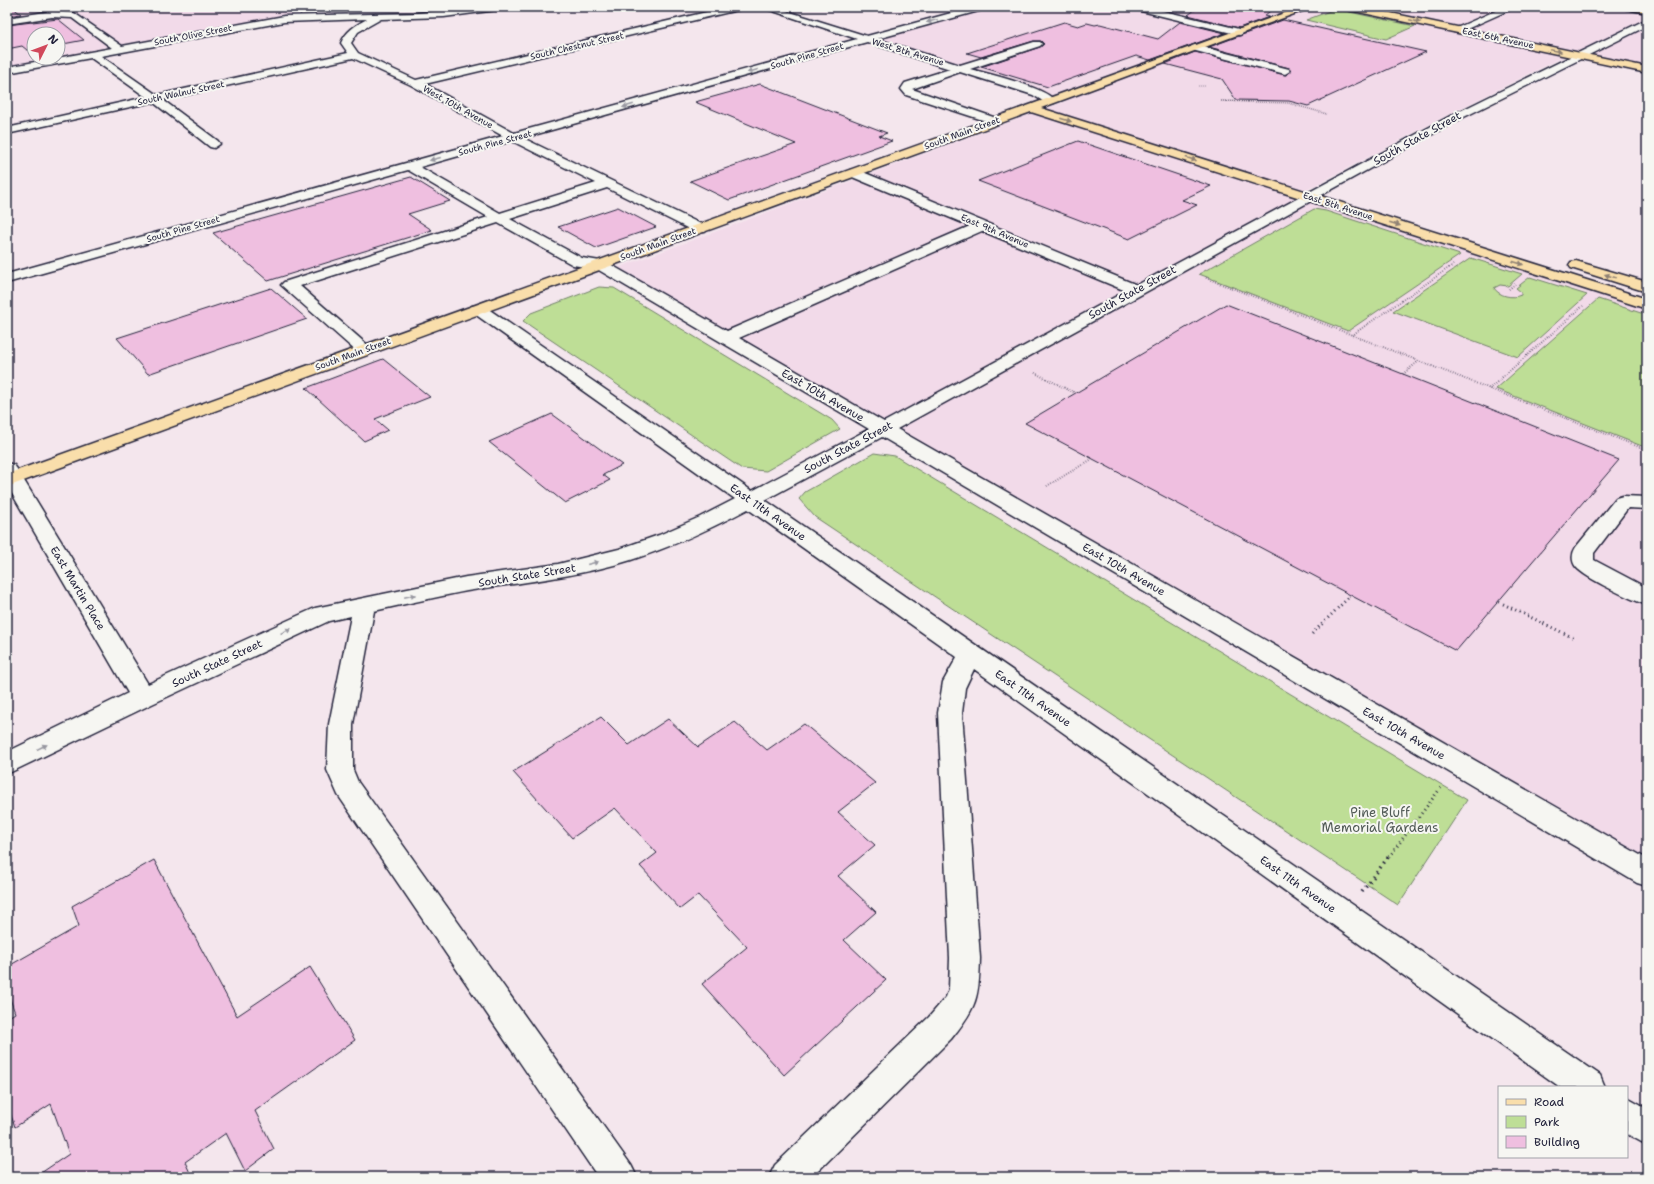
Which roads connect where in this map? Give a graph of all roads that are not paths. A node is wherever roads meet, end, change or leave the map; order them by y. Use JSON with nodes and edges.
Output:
{"nodes":[{"id":1,"x":398,"y":7,"type":"edge"},
{"id":2,"x":497,"y":7,"type":"edge"},
{"id":3,"x":739,"y":7,"type":"edge"},
{"id":4,"x":765,"y":7,"type":"edge"},
{"id":5,"x":791,"y":7,"type":"edge"},
{"id":6,"x":983,"y":7,"type":"edge"},
{"id":7,"x":1136,"y":7,"type":"edge"},
{"id":8,"x":1309,"y":7,"type":"edge"},
{"id":9,"x":1349,"y":7,"type":"edge"},
{"id":10,"x":1512,"y":7,"type":"edge"},
{"id":11,"x":1629,"y":7,"type":"edge"},
{"id":12,"x":777,"y":10,"type":"junction"},
{"id":13,"x":1647,"y":10,"type":"edge"},
{"id":14,"x":380,"y":16,"type":"junction"},
{"id":15,"x":7,"y":20,"type":"edge"},
{"id":16,"x":1647,"y":22,"type":"edge"},
{"id":17,"x":1457,"y":30,"type":"junction"},
{"id":18,"x":1240,"y":32,"type":"junction"},
{"id":19,"x":363,"y":35,"type":"dead end"},
{"id":20,"x":347,"y":38,"type":"junction"},
{"id":21,"x":867,"y":39,"type":"junction"},
{"id":22,"x":1037,"y":44,"type":"dead end"},
{"id":23,"x":120,"y":48,"type":"junction"},
{"id":24,"x":1195,"y":48,"type":"junction"},
{"id":25,"x":92,"y":54,"type":"junction"},
{"id":26,"x":354,"y":55,"type":"junction"},
{"id":27,"x":1578,"y":55,"type":"junction"},
{"id":28,"x":961,"y":69,"type":"junction"},
{"id":29,"x":7,"y":70,"type":"edge"},
{"id":30,"x":1647,"y":70,"type":"edge"},
{"id":31,"x":1285,"y":71,"type":"dead end"},
{"id":32,"x":415,"y":83,"type":"junction"},
{"id":33,"x":154,"y":98,"type":"junction"},
{"id":34,"x":1050,"y":101,"type":"junction"},
{"id":35,"x":1029,"y":108,"type":"junction"},
{"id":36,"x":1071,"y":108,"type":"dead end"},
{"id":37,"x":995,"y":121,"type":"junction"},
{"id":38,"x":7,"y":131,"type":"edge"},
{"id":39,"x":514,"y":138,"type":"junction"},
{"id":40,"x":214,"y":144,"type":"dead end"},
{"id":41,"x":410,"y":166,"type":"junction"},
{"id":42,"x":854,"y":173,"type":"junction"},
{"id":43,"x":607,"y":184,"type":"junction"},
{"id":44,"x":1323,"y":190,"type":"junction"},
{"id":45,"x":499,"y":218,"type":"junction"},
{"id":46,"x":982,"y":226,"type":"junction"},
{"id":47,"x":700,"y":229,"type":"junction"},
{"id":48,"x":1566,"y":262,"type":"dead end"},
{"id":49,"x":601,"y":265,"type":"junction"},
{"id":50,"x":7,"y":279,"type":"edge"},
{"id":51,"x":1647,"y":287,"type":"edge"},
{"id":52,"x":1137,"y":290,"type":"junction"},
{"id":53,"x":1647,"y":304,"type":"edge"},
{"id":54,"x":478,"y":309,"type":"junction"},
{"id":55,"x":726,"y":338,"type":"junction"},
{"id":56,"x":364,"y":349,"type":"junction"},
{"id":57,"x":884,"y":429,"type":"junction"},
{"id":58,"x":9,"y":476,"type":"edge"},
{"id":59,"x":749,"y":499,"type":"junction"},
{"id":60,"x":1647,"y":503,"type":"edge"},
{"id":61,"x":1647,"y":597,"type":"edge"},
{"id":62,"x":364,"y":606,"type":"junction"},
{"id":63,"x":971,"y":655,"type":"junction"},
{"id":64,"x":143,"y":698,"type":"junction"},
{"id":65,"x":7,"y":764,"type":"edge"},
{"id":66,"x":1647,"y":874,"type":"edge"},
{"id":67,"x":1587,"y":1086,"type":"edge"},
{"id":68,"x":1628,"y":1115,"type":"edge"},
{"id":69,"x":1647,"y":1128,"type":"edge"},
{"id":70,"x":619,"y":1177,"type":"edge"},
{"id":71,"x":787,"y":1177,"type":"edge"}],
"edges":[{"from":1,"to":14,"type":"street"},
{"from":2,"to":14,"type":"street"},
{"from":3,"to":32,"type":"street","name":"South Chestnut Street"},
{"from":4,"to":12,"type":"street","name":"West 8th Avenue"},
{"from":5,"to":12,"type":"street"},
{"from":6,"to":21,"type":"street","name":"South Pine Street","one_way":true},
{"from":7,"to":18,"type":"street"},
{"from":8,"to":18,"type":"main road","name":"South Main Street"},
{"from":9,"to":17,"type":"main road","name":"East 6th Avenue","one_way":true},
{"from":10,"to":17,"type":"street"},
{"from":11,"to":13,"type":"main road"},
{"from":12,"to":21,"type":"street","name":"West 8th Avenue"},
{"from":14,"to":20,"type":"street"},
{"from":14,"to":23,"type":"street","name":"South Olive Street"},
{"from":15,"to":23,"type":"street"},
{"from":16,"to":27,"type":"street","name":"South State Street"},
{"from":17,"to":27,"type":"main road","name":"East 6th Avenue","one_way":true},
{"from":18,"to":24,"type":"main road","name":"South Main Street"},
{"from":19,"to":20,"type":"street"},
{"from":20,"to":26,"type":"street"},
{"from":21,"to":28,"type":"street","name":"West 8th Avenue"},
{"from":21,"to":39,"type":"street","name":"South Pine Street","one_way":true},
{"from":22,"to":28,"type":"street"},
{"from":23,"to":25,"type":"street","name":"South Olive Street"},
{"from":24,"to":31,"type":"street"},
{"from":24,"to":34,"type":"main road","name":"South Main Street"},
{"from":25,"to":29,"type":"street","name":"South Olive Street"},
{"from":25,"to":33,"type":"street"},
{"from":26,"to":32,"type":"street","name":"West 10th Avenue"},
{"from":26,"to":33,"type":"street","name":"South Walnut Street"},
{"from":27,"to":30,"type":"main road","name":"East 6th Avenue"},
{"from":27,"to":44,"type":"street","name":"South State Street"},
{"from":28,"to":34,"type":"street","name":"West 8th Avenue"},
{"from":28,"to":37,"type":"street"},
{"from":32,"to":39,"type":"street","name":"West 10th Avenue"},
{"from":33,"to":38,"type":"street","name":"South Walnut Street"},
{"from":33,"to":40,"type":"street"},
{"from":34,"to":35,"type":"main road","name":"South Main Street"},
{"from":34,"to":36,"type":"main road"},
{"from":35,"to":37,"type":"main road","name":"South Main Street"},
{"from":35,"to":44,"type":"main road","name":"East 8th Avenue","one_way":true},
{"from":37,"to":42,"type":"main road","name":"South Main Street"},
{"from":39,"to":41,"type":"street","name":"South Pine Street","one_way":true},
{"from":39,"to":43,"type":"street","name":"West 10th Avenue"},
{"from":41,"to":45,"type":"street"},
{"from":41,"to":50,"type":"street","name":"South Pine Street"},
{"from":42,"to":46,"type":"street","name":"East 9th Avenue"},
{"from":42,"to":47,"type":"main road","name":"South Main Street"},
{"from":43,"to":45,"type":"street"},
{"from":43,"to":47,"type":"street","name":"West 10th Avenue"},
{"from":44,"to":52,"type":"street","name":"South State Street"},
{"from":44,"to":53,"type":"main road","name":"East 8th Avenue","one_way":true},
{"from":45,"to":49,"type":"street"},
{"from":45,"to":56,"type":"street"},
{"from":46,"to":52,"type":"street","name":"East 9th Avenue"},
{"from":46,"to":55,"type":"street"},
{"from":47,"to":49,"type":"main road","name":"South Main Street"},
{"from":51,"to":48,"type":"main road","one_way":true},
{"from":49,"to":54,"type":"main road","name":"South Main Street"},
{"from":49,"to":55,"type":"street","name":"East 10th Avenue"},
{"from":52,"to":57,"type":"street","name":"South State Street"},
{"from":54,"to":56,"type":"main road","name":"South Main Street"},
{"from":54,"to":59,"type":"street","name":"East 11th Avenue"},
{"from":55,"to":57,"type":"street","name":"East 10th Avenue"},
{"from":56,"to":58,"type":"main road","name":"South Main Street"},
{"from":57,"to":59,"type":"street","name":"South State Street"},
{"from":57,"to":66,"type":"street","name":"East 10th Avenue"},
{"from":58,"to":64,"type":"street","name":"East Martin Place"},
{"from":62,"to":59,"type":"street","name":"South State Street","one_way":true},
{"from":59,"to":63,"type":"street","name":"East 11th Avenue"},
{"from":60,"to":61,"type":"street"},
{"from":64,"to":62,"type":"street","name":"South State Street","one_way":true},
{"from":62,"to":70,"type":"street"},
{"from":63,"to":67,"type":"street","name":"East 11th Avenue"},
{"from":63,"to":71,"type":"street"},
{"from":65,"to":64,"type":"street","name":"South State Street","one_way":true},
{"from":68,"to":69,"type":"street"}]}
